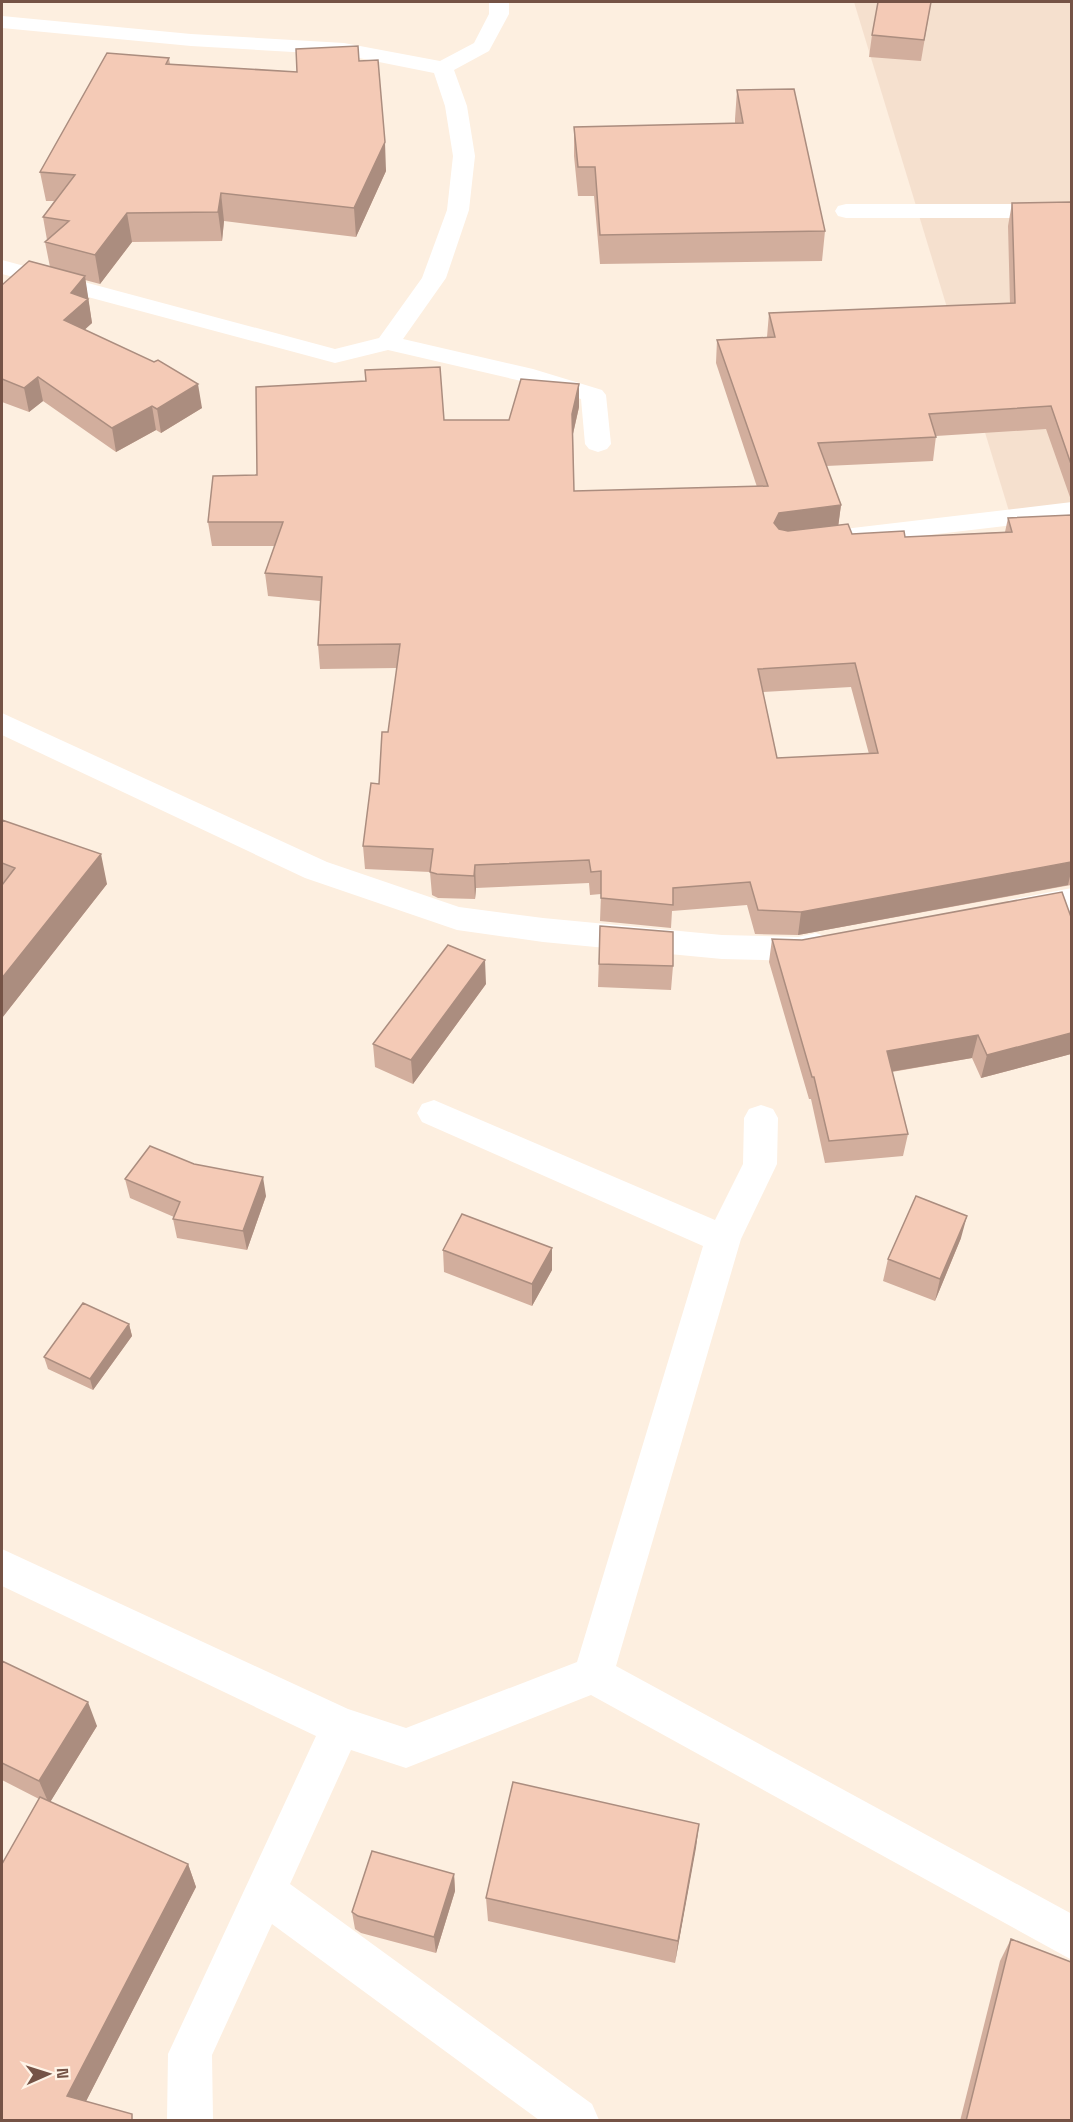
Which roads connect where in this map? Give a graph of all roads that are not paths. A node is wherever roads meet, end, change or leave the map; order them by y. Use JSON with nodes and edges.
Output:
{"nodes":[{"id":1,"x":499,"y":2,"type":"edge"},
{"id":2,"x":2,"y":22,"type":"edge"},
{"id":3,"x":443,"y":68,"type":"junction"},
{"id":4,"x":846,"y":211,"type":"dead end"},
{"id":5,"x":1071,"y":212,"type":"edge"},
{"id":6,"x":2,"y":267,"type":"edge"},
{"id":7,"x":388,"y":343,"type":"junction"},
{"id":8,"x":598,"y":444,"type":"dead end"},
{"id":9,"x":1071,"y":510,"type":"edge"},
{"id":10,"x":820,"y":540,"type":"edge"},
{"id":11,"x":2,"y":723,"type":"edge"},
{"id":12,"x":1071,"y":899,"type":"edge"},
{"id":13,"x":994,"y":913,"type":"edge"},
{"id":14,"x":845,"y":940,"type":"edge"},
{"id":15,"x":434,"y":1113,"type":"dead end"},
{"id":16,"x":760,"y":1118,"type":"dead end"},
{"id":17,"x":723,"y":1239,"type":"junction"},
{"id":18,"x":2,"y":1567,"type":"edge"},
{"id":19,"x":593,"y":1675,"type":"junction"},
{"id":20,"x":341,"y":1727,"type":"junction"},
{"id":21,"x":265,"y":1892,"type":"junction"},
{"id":22,"x":1071,"y":1938,"type":"edge"},
{"id":23,"x":190,"y":2121,"type":"edge"},
{"id":24,"x":576,"y":2121,"type":"edge"}],
"edges":[{"from":1,"to":3,"type":"street"},
{"from":2,"to":3,"type":"street"},
{"from":3,"to":7,"type":"street"},
{"from":4,"to":5,"type":"street"},
{"from":6,"to":7,"type":"street"},
{"from":7,"to":8,"type":"street"},
{"from":9,"to":10,"type":"street"},
{"from":11,"to":14,"type":"street"},
{"from":12,"to":13,"type":"street"},
{"from":15,"to":17,"type":"street"},
{"from":16,"to":17,"type":"street"},
{"from":17,"to":19,"type":"street"},
{"from":18,"to":20,"type":"street"},
{"from":19,"to":20,"type":"street"},
{"from":19,"to":22,"type":"street"},
{"from":20,"to":21,"type":"street"},
{"from":21,"to":23,"type":"street"},
{"from":21,"to":24,"type":"street"}]}
